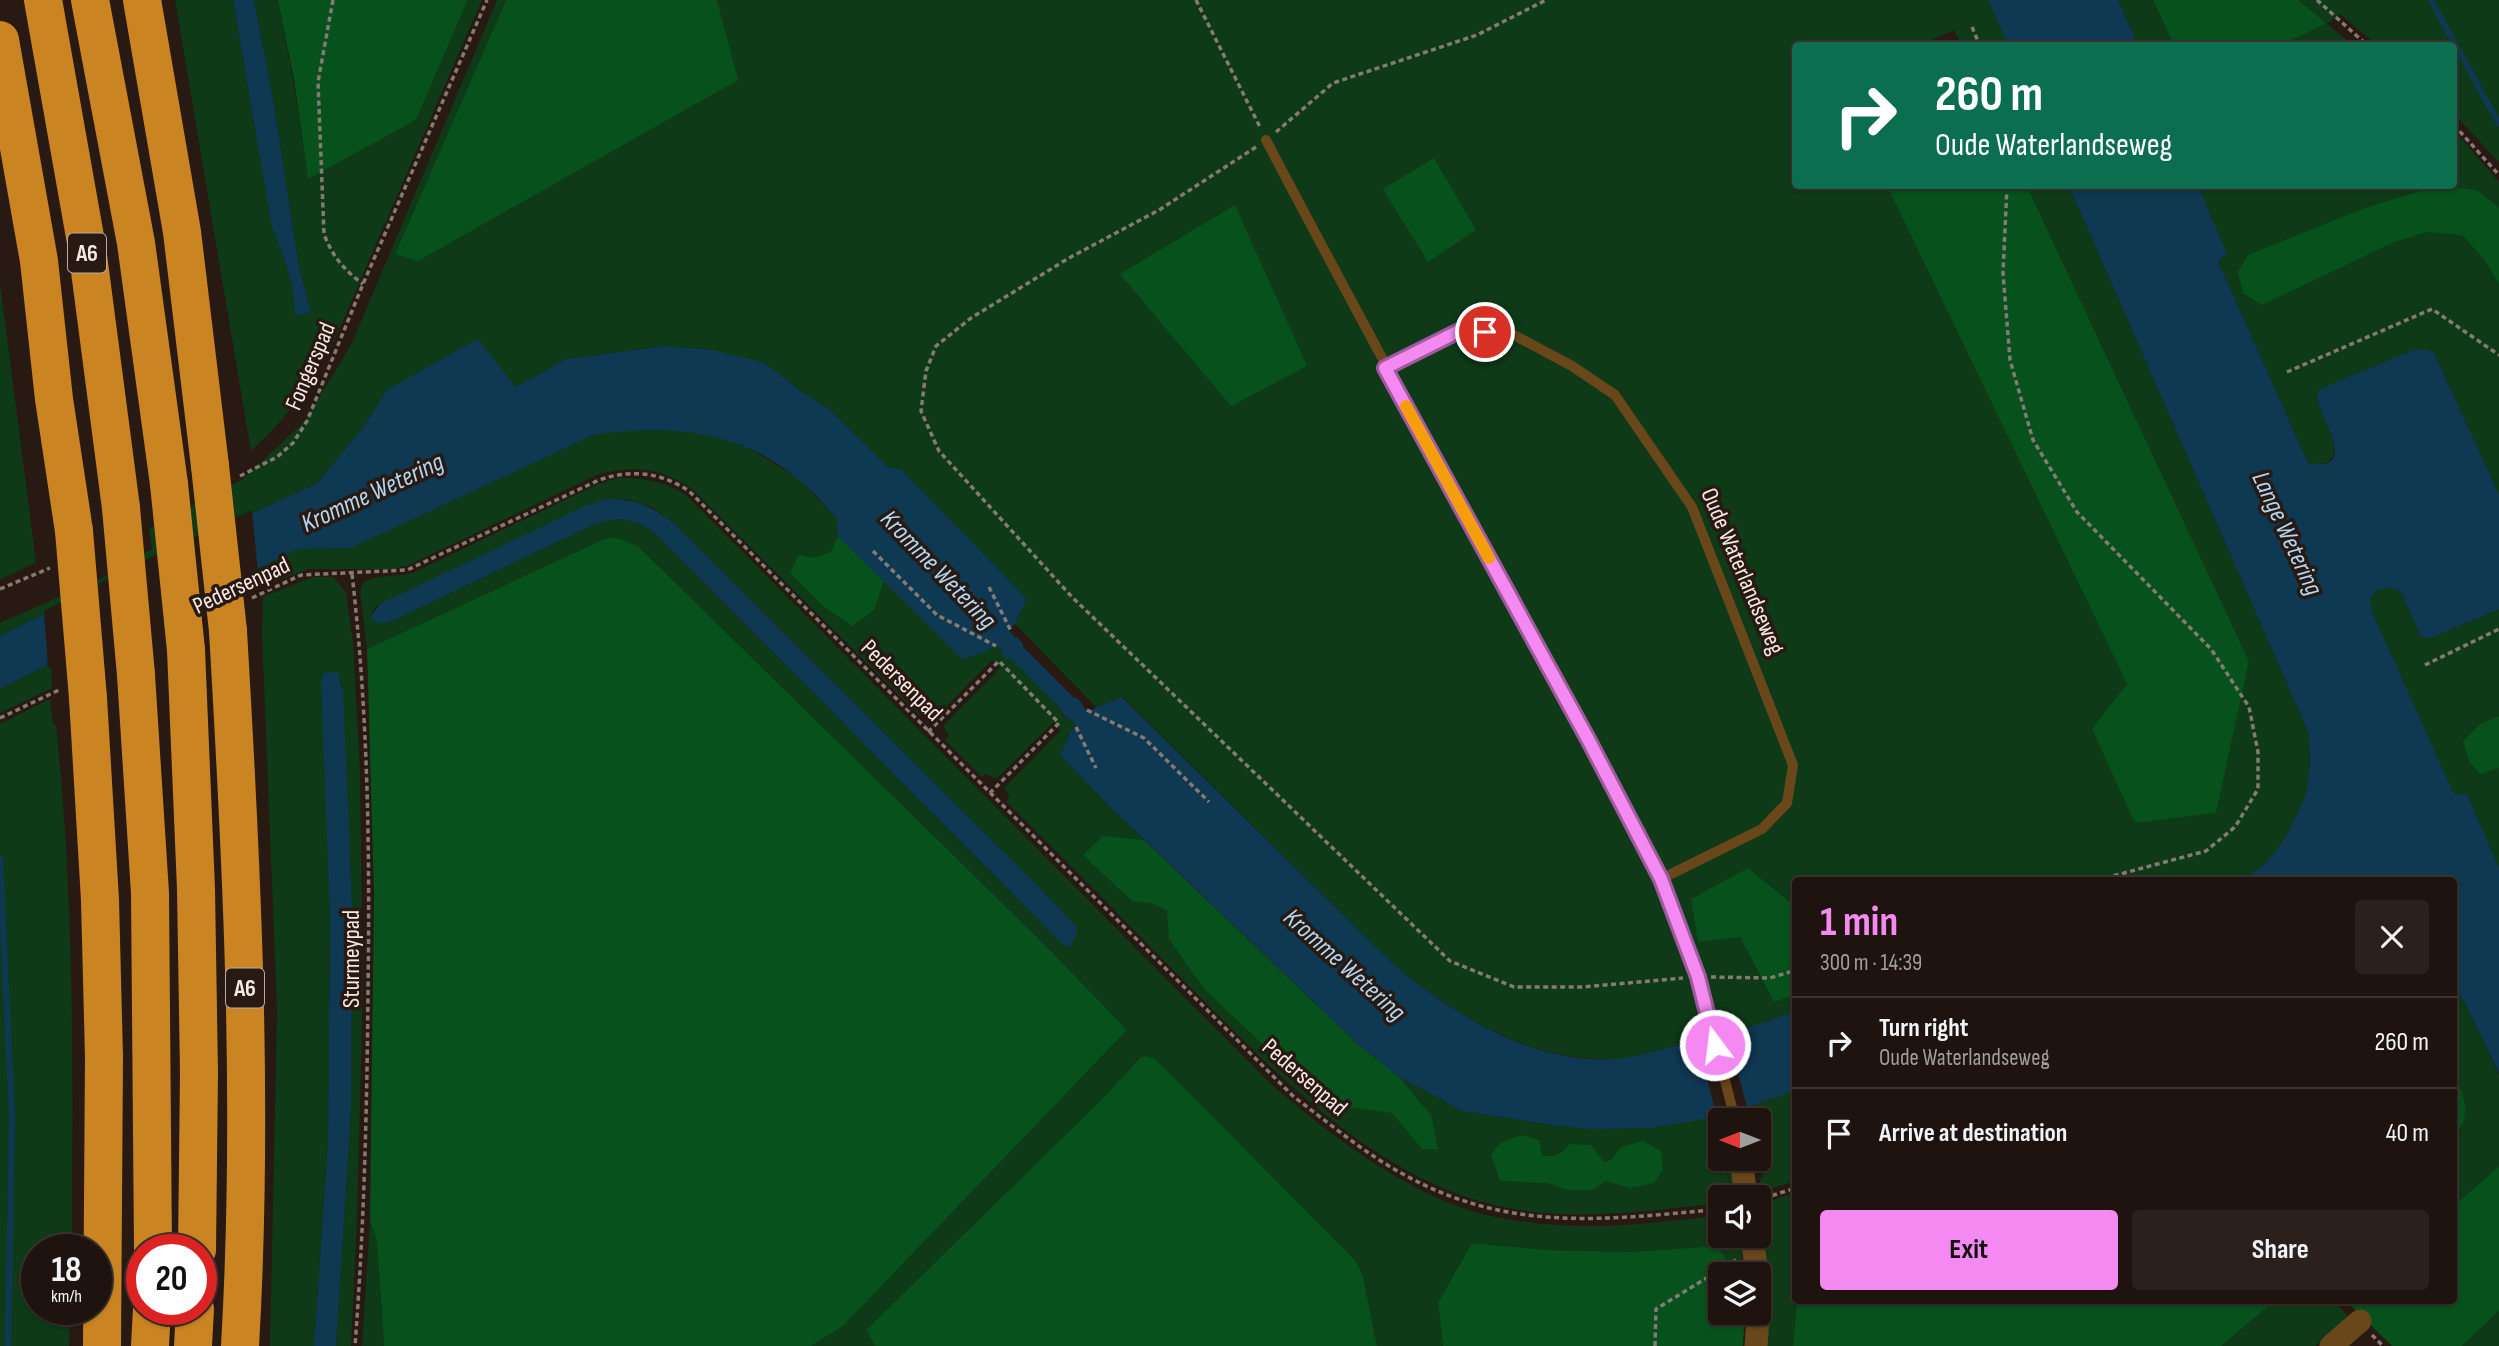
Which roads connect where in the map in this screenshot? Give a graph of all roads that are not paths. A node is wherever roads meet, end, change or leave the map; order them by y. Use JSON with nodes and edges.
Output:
{"nodes":[{"id":1,"x":43,"y":0,"type":"edge"},
{"id":2,"x":90,"y":0,"type":"edge"},
{"id":3,"x":142,"y":0,"type":"edge"},
{"id":4,"x":0,"y":40,"type":"edge"},
{"id":5,"x":1266,"y":140,"type":"road end"},
{"id":6,"x":1385,"y":368,"type":"junction"},
{"id":7,"x":1661,"y":879,"type":"junction"},
{"id":8,"x":1733,"y":1108,"type":"edge"},
{"id":9,"x":153,"y":1234,"type":"edge"},
{"id":10,"x":197,"y":1234,"type":"edge"},
{"id":11,"x":2360,"y":1321,"type":"dead end"},
{"id":12,"x":151,"y":1325,"type":"edge"},
{"id":13,"x":194,"y":1325,"type":"edge"},
{"id":14,"x":1757,"y":1325,"type":"edge"},
{"id":15,"x":102,"y":1346,"type":"edge"},
{"id":16,"x":150,"y":1346,"type":"edge"},
{"id":17,"x":193,"y":1346,"type":"edge"},
{"id":18,"x":240,"y":1346,"type":"edge"},
{"id":19,"x":1756,"y":1346,"type":"edge"},
{"id":20,"x":2332,"y":1346,"type":"edge"}],
"edges":[{"from":1,"to":9,"type":"highway","number":"A6","bridge":true},
{"from":2,"to":10,"type":"highway","number":"A6","bridge":true},
{"from":3,"to":18,"type":"highway","number":"A6","bridge":true},
{"from":4,"to":15,"type":"highway","number":"A6","bridge":true},
{"from":5,"to":6,"type":"lane"},
{"from":6,"to":7,"type":"lane"},
{"from":6,"to":7,"type":"lane","name":"Oude Waterlandseweg"},
{"from":7,"to":8,"type":"lane"},
{"from":11,"to":20,"type":"street"},
{"from":12,"to":16,"type":"highway"},
{"from":13,"to":17,"type":"highway"},
{"from":14,"to":19,"type":"street"}]}
